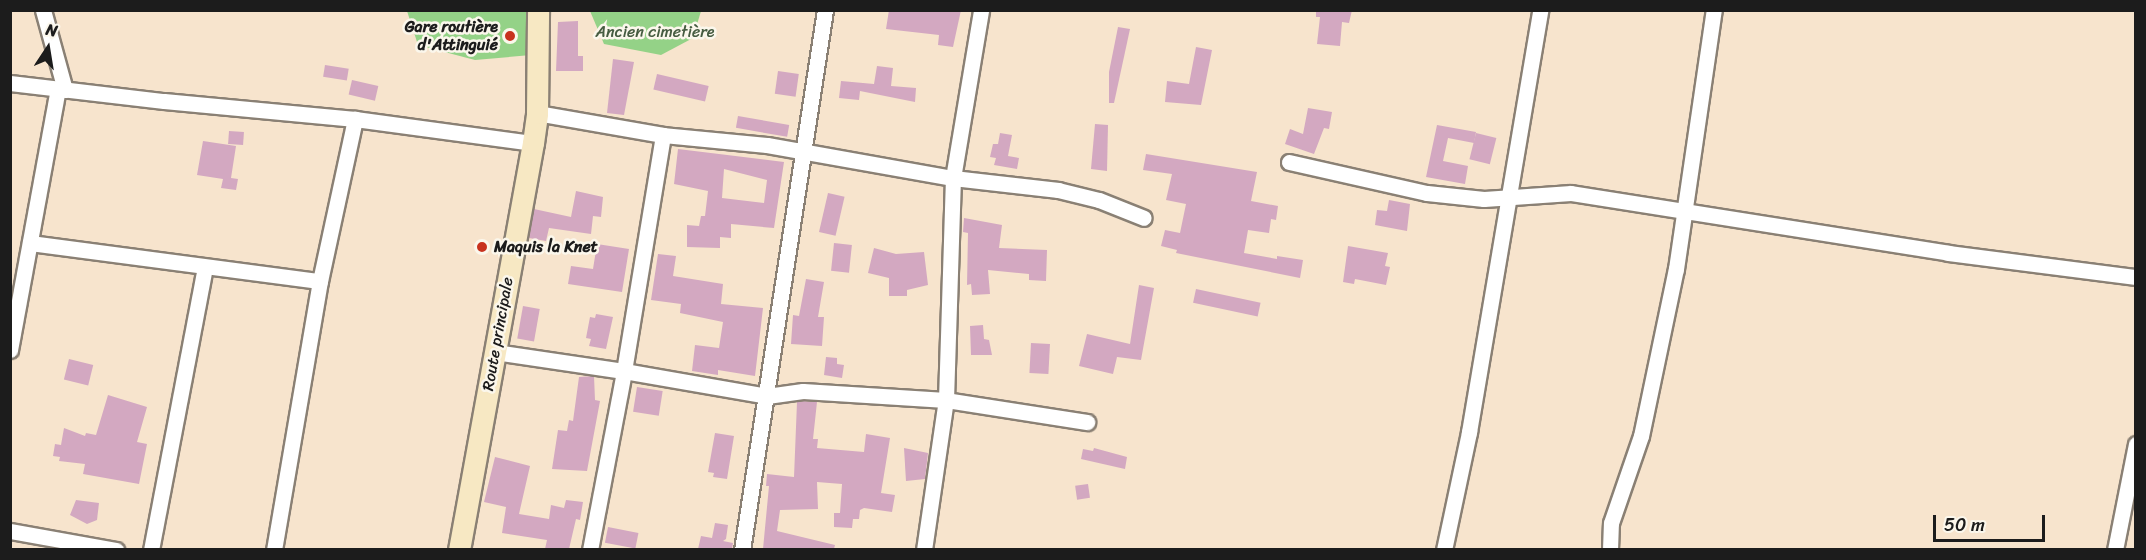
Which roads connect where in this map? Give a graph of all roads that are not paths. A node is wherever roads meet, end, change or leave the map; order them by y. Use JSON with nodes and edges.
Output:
{"nodes":[{"id":1,"x":43,"y":10,"type":"edge"},
{"id":2,"x":538,"y":10,"type":"edge"},
{"id":3,"x":825,"y":10,"type":"edge"},
{"id":4,"x":981,"y":10,"type":"edge"},
{"id":5,"x":1540,"y":10,"type":"edge"},
{"id":6,"x":1714,"y":10,"type":"edge"},
{"id":7,"x":10,"y":83,"type":"edge"},
{"id":8,"x":62,"y":89,"type":"junction"},
{"id":9,"x":537,"y":113,"type":"junction"},
{"id":10,"x":355,"y":119,"type":"junction"},
{"id":11,"x":663,"y":135,"type":"junction"},
{"id":12,"x":533,"y":143,"type":"junction"},
{"id":13,"x":805,"y":153,"type":"junction"},
{"id":14,"x":1289,"y":162,"type":"dead end"},
{"id":15,"x":953,"y":178,"type":"junction"},
{"id":16,"x":1508,"y":197,"type":"junction"},
{"id":17,"x":1685,"y":213,"type":"junction"},
{"id":18,"x":1144,"y":218,"type":"dead end"},
{"id":19,"x":30,"y":243,"type":"junction"},
{"id":20,"x":205,"y":267,"type":"junction"},
{"id":21,"x":2136,"y":278,"type":"edge"},
{"id":22,"x":320,"y":280,"type":"junction"},
{"id":23,"x":10,"y":350,"type":"edge"},
{"id":24,"x":495,"y":352,"type":"junction"},
{"id":25,"x":624,"y":371,"type":"junction"},
{"id":26,"x":767,"y":396,"type":"junction"},
{"id":27,"x":946,"y":399,"type":"junction"},
{"id":28,"x":1087,"y":422,"type":"dead end"},
{"id":29,"x":2136,"y":444,"type":"edge"},
{"id":30,"x":10,"y":531,"type":"edge"},
{"id":31,"x":116,"y":549,"type":"edge"},
{"id":32,"x":151,"y":549,"type":"edge"},
{"id":33,"x":274,"y":549,"type":"edge"},
{"id":34,"x":459,"y":549,"type":"edge"},
{"id":35,"x":590,"y":549,"type":"edge"},
{"id":36,"x":742,"y":549,"type":"edge"},
{"id":37,"x":924,"y":549,"type":"edge"},
{"id":38,"x":1444,"y":549,"type":"edge"},
{"id":39,"x":1610,"y":549,"type":"edge"},
{"id":40,"x":2115,"y":549,"type":"edge"}],
"edges":[{"from":1,"to":8,"type":"street"},
{"from":2,"to":9,"type":"street","name":"Route principale"},
{"from":3,"to":13,"type":"street"},
{"from":4,"to":15,"type":"street"},
{"from":5,"to":16,"type":"street"},
{"from":6,"to":17,"type":"street"},
{"from":7,"to":8,"type":"street"},
{"from":8,"to":10,"type":"street"},
{"from":8,"to":19,"type":"street"},
{"from":9,"to":11,"type":"street"},
{"from":9,"to":12,"type":"street","name":"Route principale"},
{"from":10,"to":12,"type":"street"},
{"from":10,"to":22,"type":"street"},
{"from":11,"to":13,"type":"street"},
{"from":11,"to":25,"type":"street"},
{"from":12,"to":24,"type":"street","name":"Route principale"},
{"from":13,"to":15,"type":"street"},
{"from":13,"to":26,"type":"street"},
{"from":14,"to":16,"type":"street"},
{"from":15,"to":18,"type":"street"},
{"from":15,"to":27,"type":"street"},
{"from":16,"to":17,"type":"street"},
{"from":16,"to":38,"type":"street"},
{"from":17,"to":21,"type":"street"},
{"from":17,"to":39,"type":"street"},
{"from":19,"to":20,"type":"street"},
{"from":19,"to":23,"type":"street"},
{"from":20,"to":22,"type":"street"},
{"from":20,"to":32,"type":"street"},
{"from":22,"to":33,"type":"street"},
{"from":24,"to":25,"type":"street"},
{"from":24,"to":34,"type":"street","name":"Route principale"},
{"from":25,"to":26,"type":"street"},
{"from":25,"to":35,"type":"street"},
{"from":26,"to":27,"type":"street"},
{"from":26,"to":36,"type":"street"},
{"from":27,"to":28,"type":"street"},
{"from":27,"to":37,"type":"street"},
{"from":29,"to":40,"type":"street"},
{"from":30,"to":31,"type":"street"}]}
